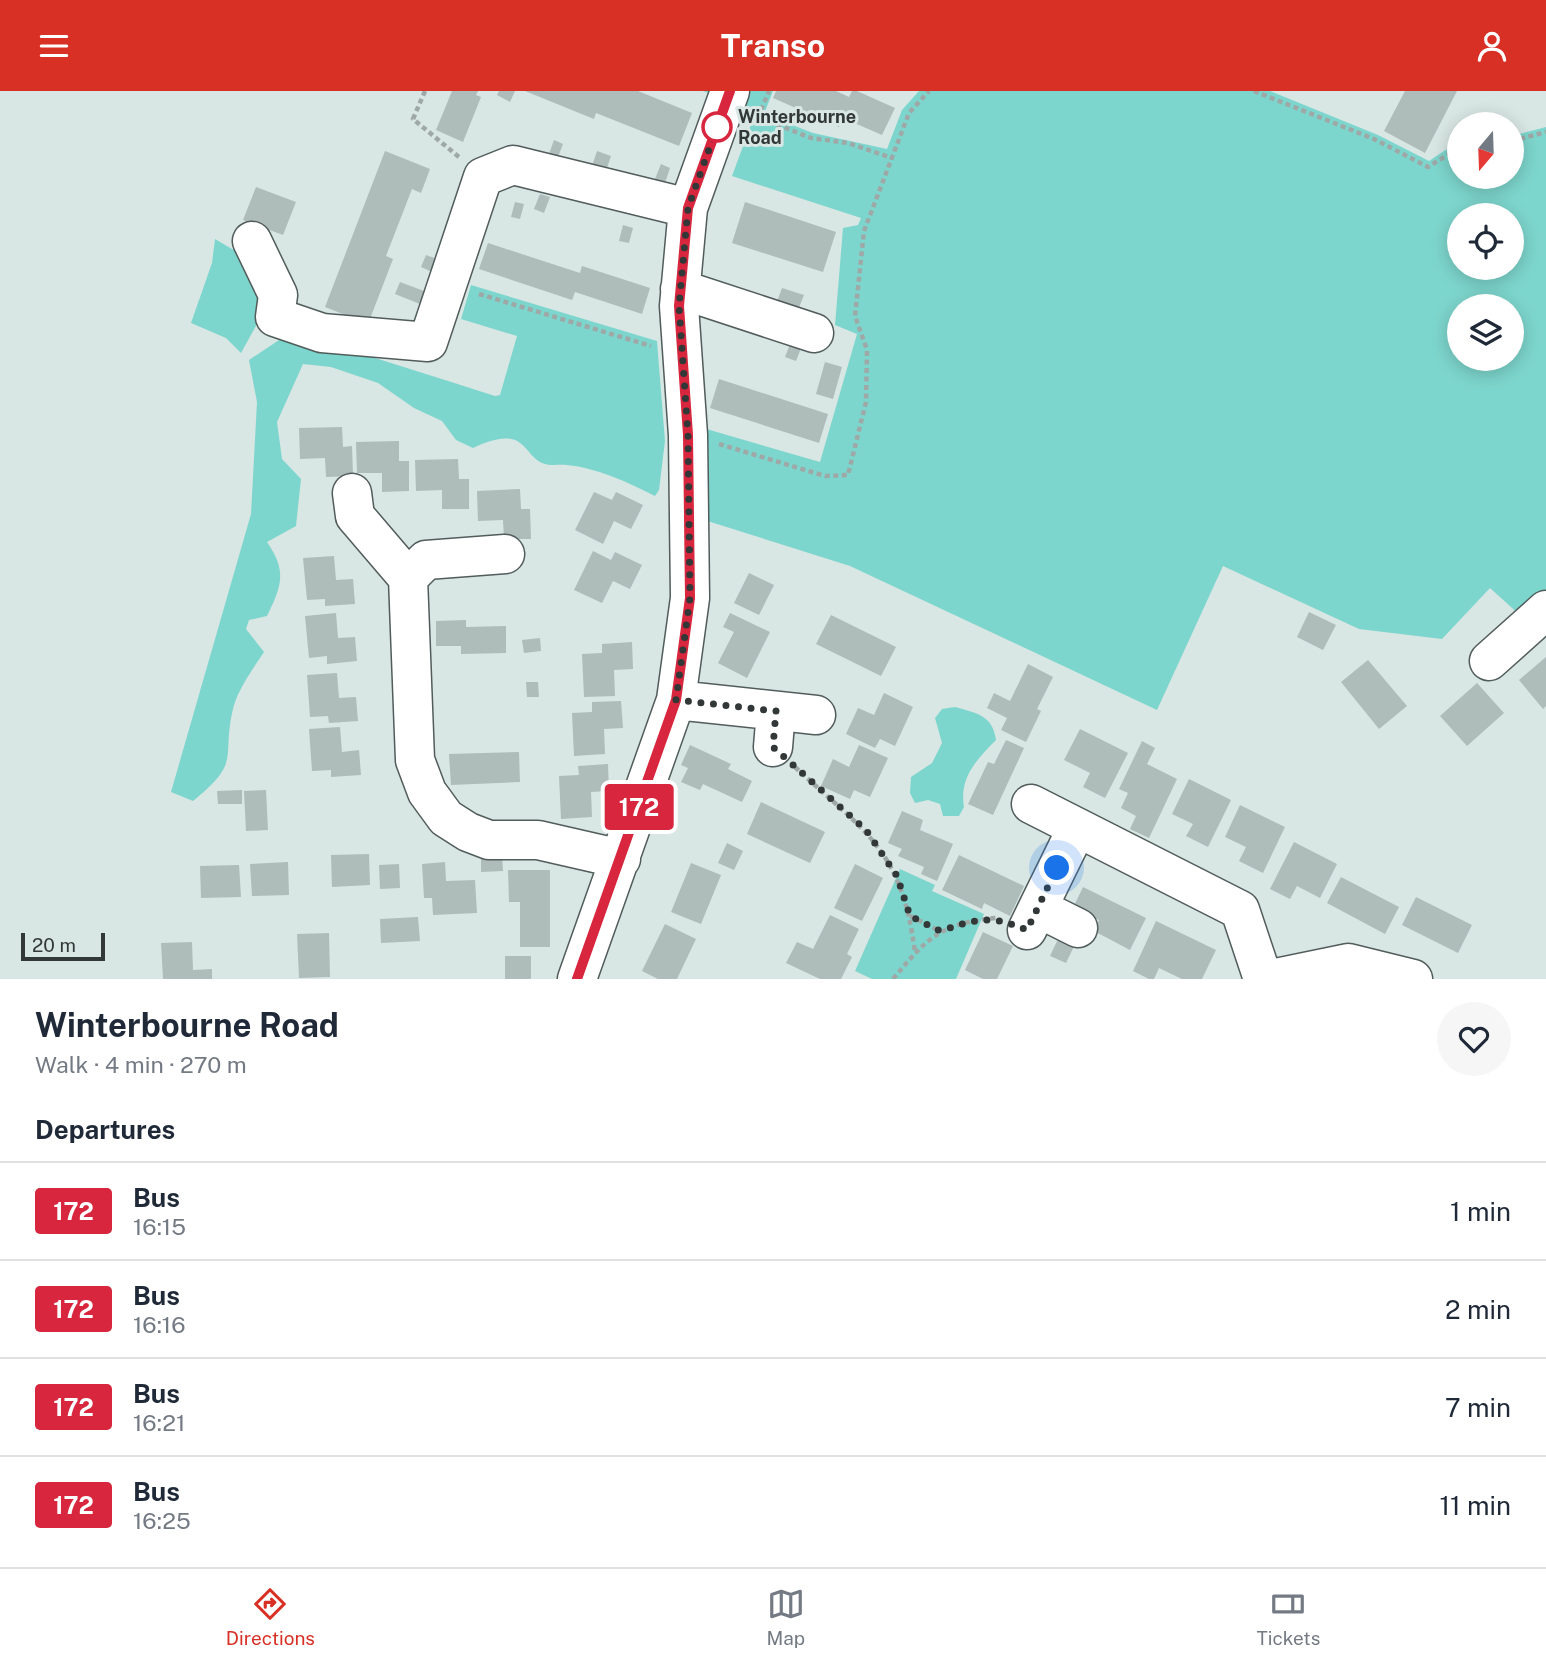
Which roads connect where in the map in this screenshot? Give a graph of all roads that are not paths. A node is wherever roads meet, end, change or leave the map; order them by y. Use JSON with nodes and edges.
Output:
{"nodes":[{"id":1,"x":738,"y":104,"type":"edge"},
{"id":2,"x":688,"y":208,"type":"junction"},
{"id":3,"x":252,"y":241,"type":"dead end"},
{"id":4,"x":680,"y":289,"type":"junction"},
{"id":5,"x":814,"y":333,"type":"dead end"},
{"id":6,"x":352,"y":493,"type":"dead end"},
{"id":7,"x":505,"y":554,"type":"dead end"},
{"id":8,"x":408,"y":578,"type":"junction"},
{"id":9,"x":1546,"y":610,"type":"edge"},
{"id":10,"x":1489,"y":661,"type":"dead end"},
{"id":11,"x":676,"y":700,"type":"junction"},
{"id":12,"x":816,"y":715,"type":"dead end"},
{"id":13,"x":1031,"y":804,"type":"dead end"},
{"id":14,"x":1077,"y":828,"type":"junction"},
{"id":15,"x":621,"y":859,"type":"junction"},
{"id":16,"x":1078,"y":928,"type":"dead end"},
{"id":17,"x":577,"y":979,"type":"edge"},
{"id":18,"x":1263,"y":979,"type":"edge"},
{"id":19,"x":1271,"y":979,"type":"edge"},
{"id":20,"x":1413,"y":979,"type":"edge"}],
"edges":[{"from":1,"to":2,"type":"street"},
{"from":2,"to":3,"type":"street"},
{"from":2,"to":4,"type":"street"},
{"from":4,"to":5,"type":"street"},
{"from":4,"to":11,"type":"street"},
{"from":6,"to":8,"type":"street"},
{"from":7,"to":8,"type":"street"},
{"from":8,"to":15,"type":"street"},
{"from":9,"to":10,"type":"street"},
{"from":11,"to":12,"type":"street"},
{"from":11,"to":15,"type":"street"},
{"from":13,"to":14,"type":"street"},
{"from":14,"to":16,"type":"street"},
{"from":14,"to":18,"type":"street"},
{"from":15,"to":17,"type":"street"},
{"from":19,"to":20,"type":"street"}]}
